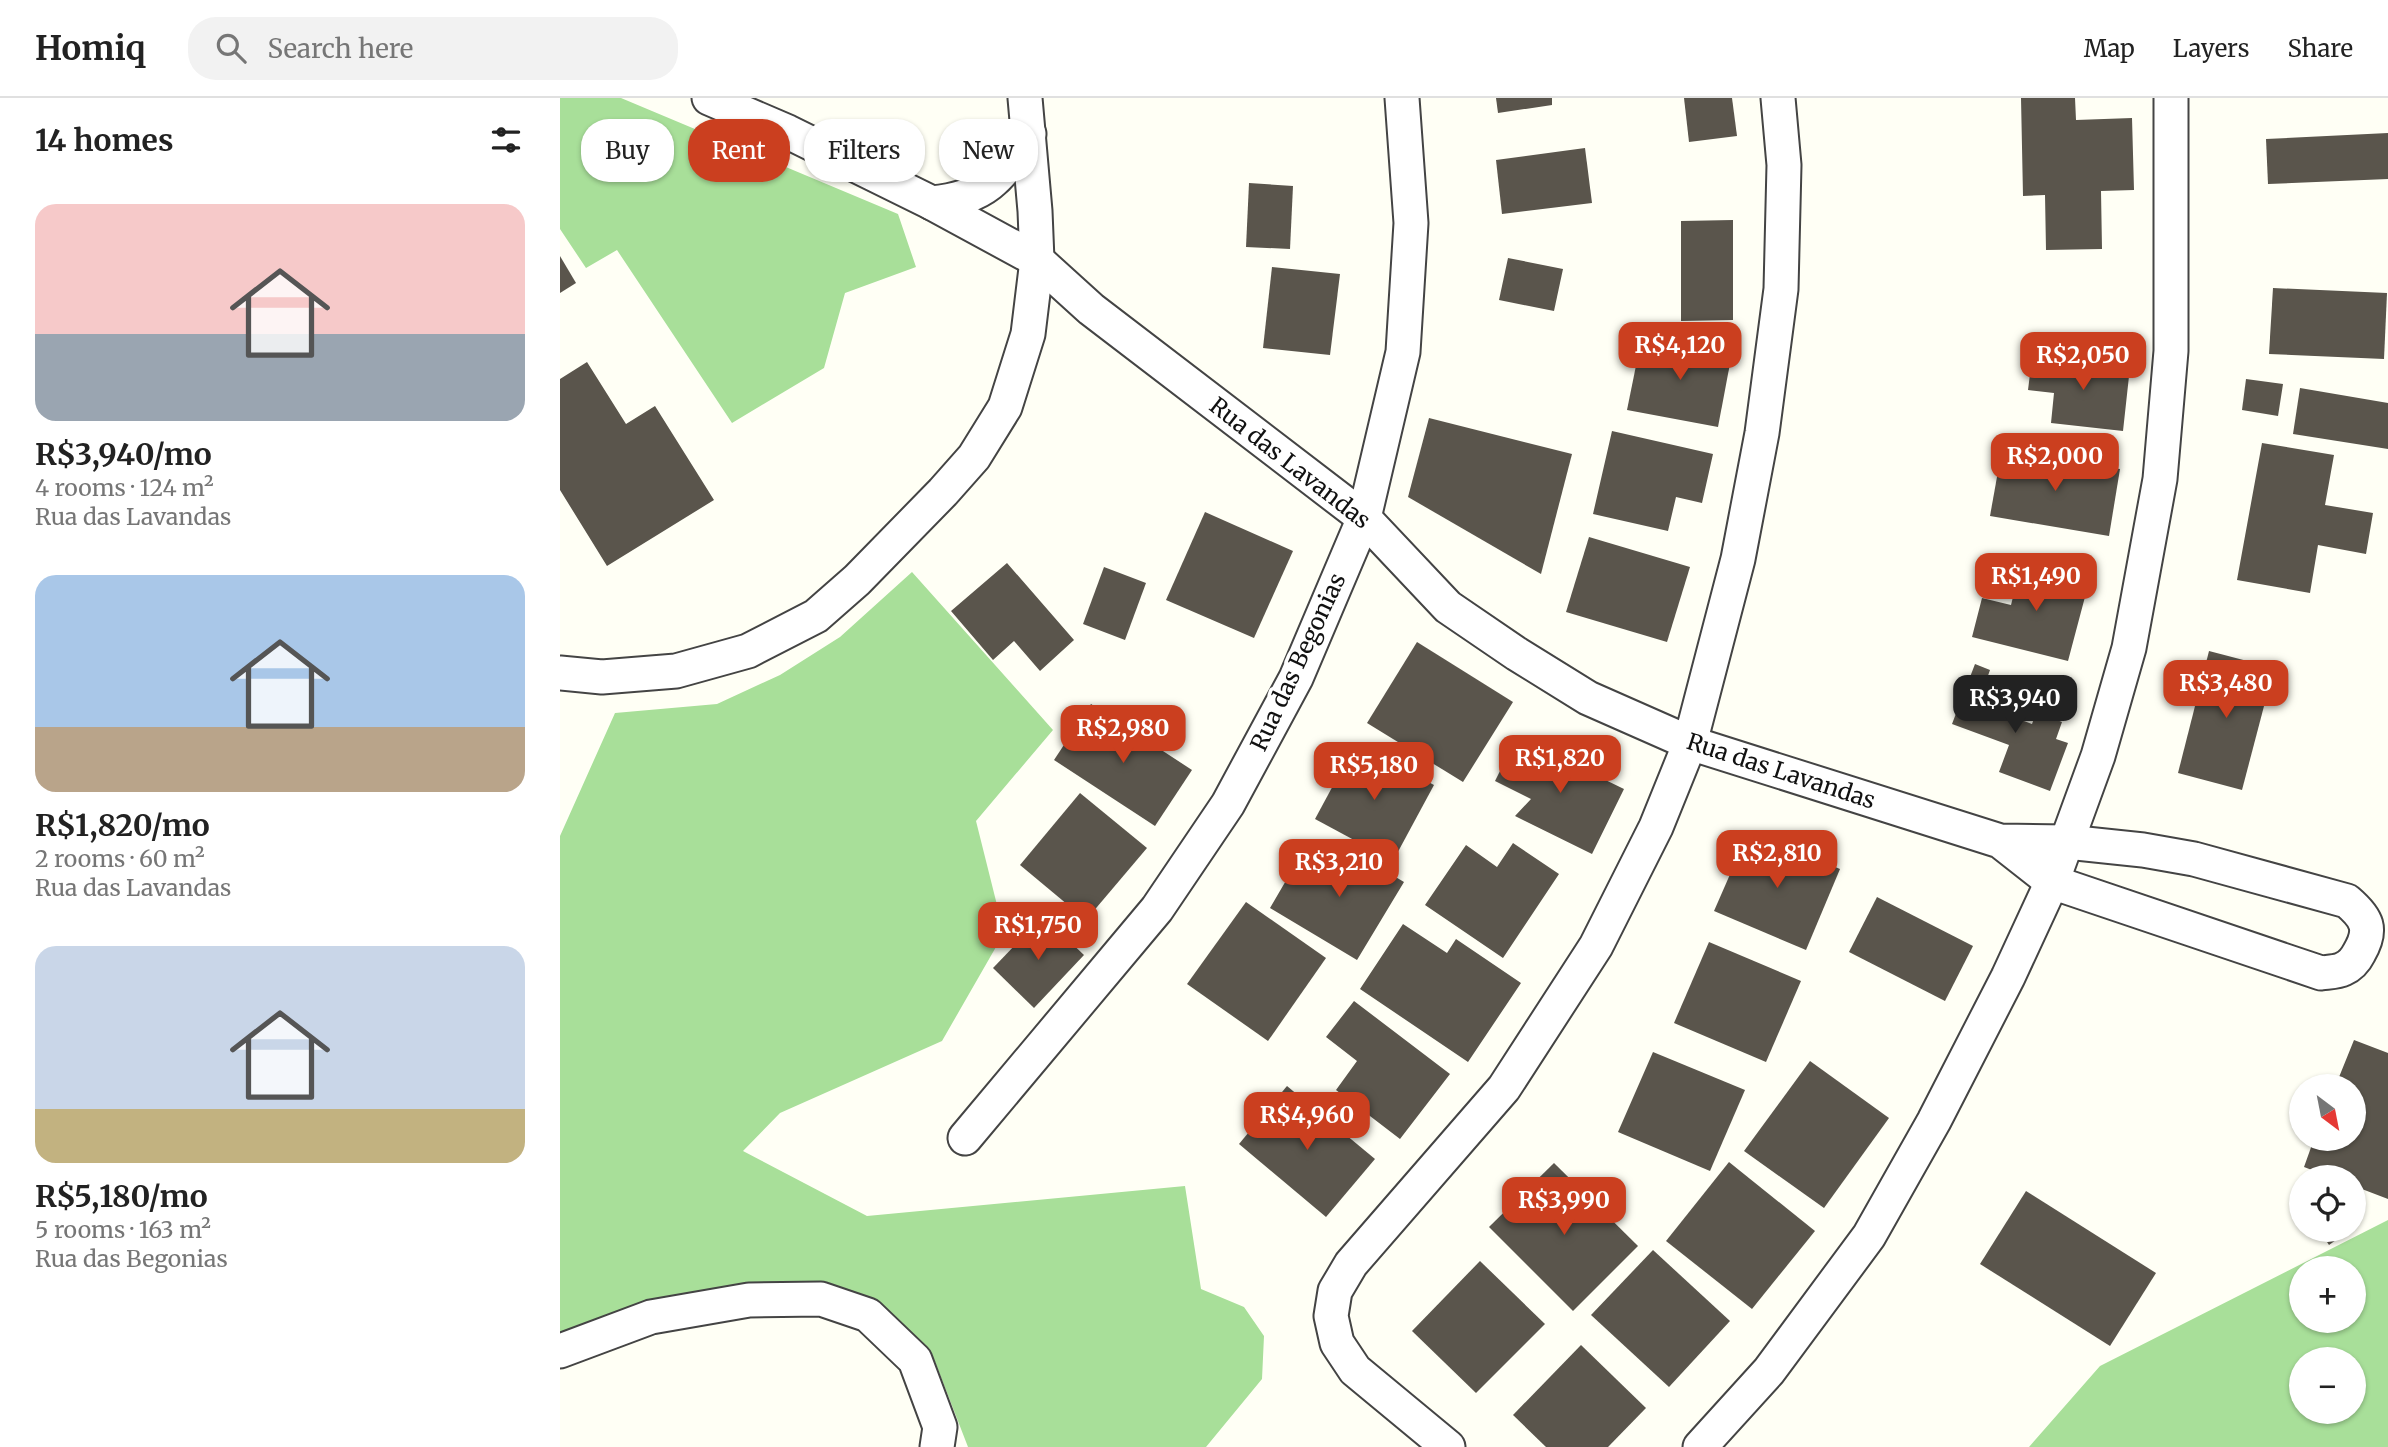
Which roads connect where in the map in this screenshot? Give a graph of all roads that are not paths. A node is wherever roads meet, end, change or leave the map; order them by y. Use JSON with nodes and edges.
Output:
{"nodes":[{"id":1,"x":709,"y":98,"type":"edge"},
{"id":2,"x":1025,"y":98,"type":"edge"},
{"id":3,"x":1402,"y":98,"type":"edge"},
{"id":4,"x":1778,"y":98,"type":"edge"},
{"id":5,"x":2171,"y":98,"type":"edge"},
{"id":6,"x":1027,"y":119,"type":"edge"},
{"id":7,"x":992,"y":182,"type":"edge"},
{"id":8,"x":1032,"y":182,"type":"edge"},
{"id":9,"x":932,"y":204,"type":"junction"},
{"id":10,"x":1037,"y":260,"type":"junction"},
{"id":11,"x":1364,"y":518,"type":"junction"},
{"id":12,"x":560,"y":673,"type":"edge"},
{"id":13,"x":1690,"y":743,"type":"junction"},
{"id":14,"x":2000,"y":841,"type":"junction"},
{"id":15,"x":2067,"y":842,"type":"junction"},
{"id":16,"x":2052,"y":881,"type":"junction"},
{"id":17,"x":965,"y":1138,"type":"dead end"},
{"id":18,"x":560,"y":1351,"type":"edge"},
{"id":19,"x":937,"y":1447,"type":"edge"},
{"id":20,"x":1448,"y":1447,"type":"edge"},
{"id":21,"x":1700,"y":1447,"type":"edge"}],
"edges":[{"from":1,"to":9,"type":"street","name":"Rua das Lavandas"},
{"from":2,"to":6,"type":"street"},
{"from":3,"to":11,"type":"street","name":"Rua das Begonias"},
{"from":4,"to":13,"type":"street"},
{"from":5,"to":15,"type":"street"},
{"from":7,"to":9,"type":"street"},
{"from":8,"to":10,"type":"street"},
{"from":9,"to":10,"type":"street","name":"Rua das Lavandas"},
{"from":10,"to":11,"type":"street","name":"Rua das Lavandas"},
{"from":10,"to":12,"type":"street"},
{"from":11,"to":13,"type":"street","name":"Rua das Lavandas"},
{"from":11,"to":17,"type":"street","name":"Rua das Begonias"},
{"from":13,"to":14,"type":"street","name":"Rua das Lavandas"},
{"from":13,"to":20,"type":"street"},
{"from":14,"to":15,"type":"street","name":"Rua das Lavandas"},
{"from":14,"to":16,"type":"street","name":"Rua das Lavandas"},
{"from":15,"to":16,"type":"street"},
{"from":15,"to":16,"type":"street","name":"Rua das Lavandas"},
{"from":16,"to":21,"type":"street"},
{"from":18,"to":19,"type":"street"}]}
